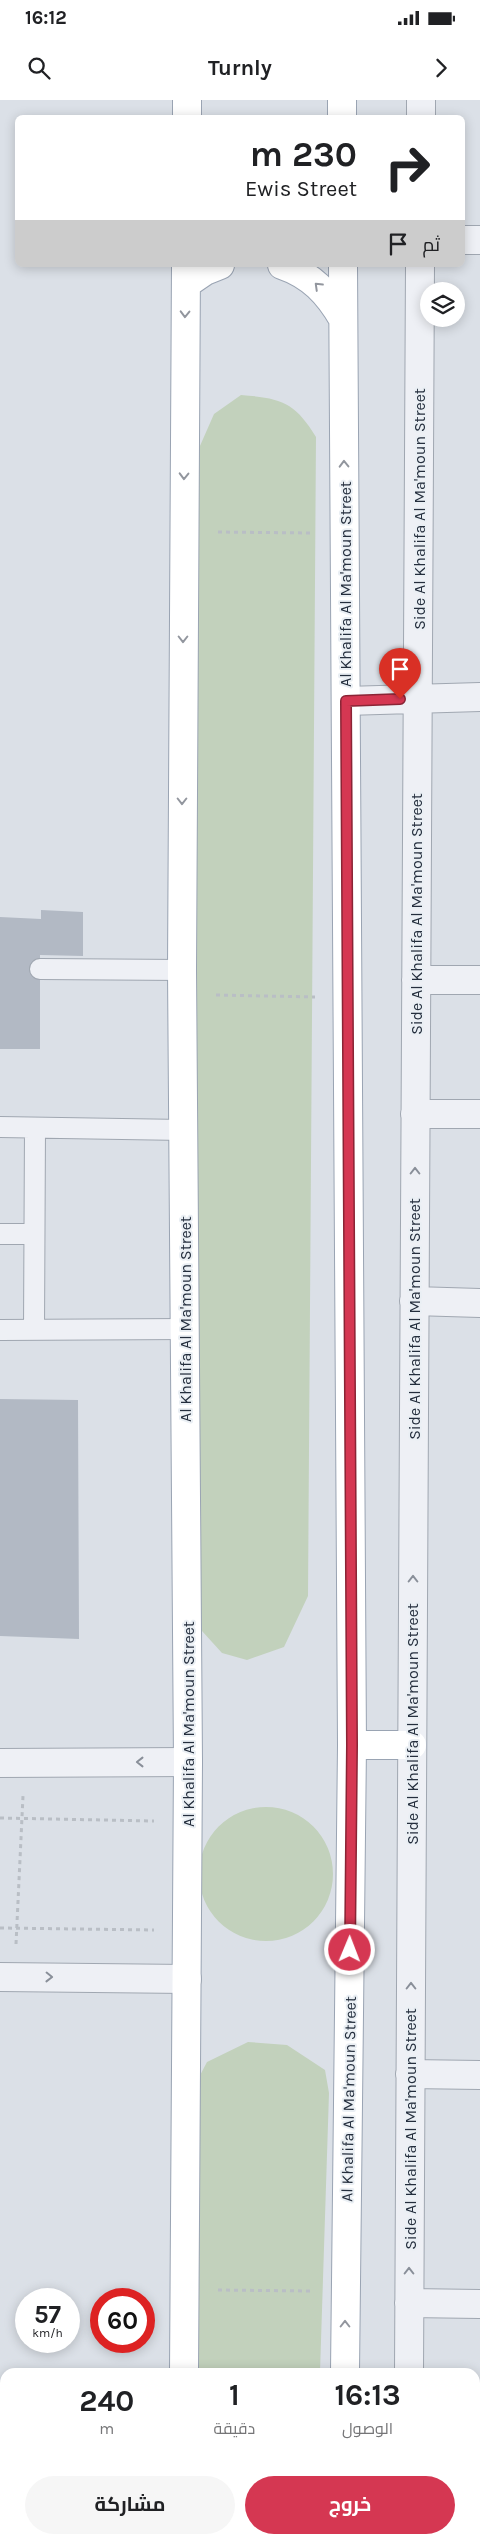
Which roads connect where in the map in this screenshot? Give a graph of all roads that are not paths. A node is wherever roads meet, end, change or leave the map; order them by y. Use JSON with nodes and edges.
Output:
{"nodes":[{"id":1,"x":187,"y":100,"type":"edge"},
{"id":2,"x":342,"y":100,"type":"edge"},
{"id":3,"x":421,"y":100,"type":"edge"},
{"id":4,"x":187,"y":115,"type":"edge"},
{"id":5,"x":342,"y":115,"type":"edge"},
{"id":6,"x":421,"y":115,"type":"edge"},
{"id":7,"x":465,"y":240,"type":"edge"},
{"id":8,"x":480,"y":240,"type":"edge"},
{"id":9,"x":215,"y":267,"type":"edge"},
{"id":10,"x":288,"y":267,"type":"edge"},
{"id":11,"x":343,"y":267,"type":"edge"},
{"id":12,"x":420,"y":267,"type":"edge"},
{"id":13,"x":186,"y":275,"type":"edge"},
{"id":14,"x":343,"y":319,"type":"junction"},
{"id":15,"x":480,"y":697,"type":"edge"},
{"id":16,"x":417,"y":699,"type":"junction"},
{"id":17,"x":346,"y":701,"type":"junction"},
{"id":18,"x":40,"y":969,"type":"dead end"},
{"id":19,"x":416,"y":980,"type":"junction"},
{"id":20,"x":480,"y":980,"type":"edge"},
{"id":21,"x":182,"y":982,"type":"junction"},
{"id":22,"x":415,"y":1114,"type":"junction"},
{"id":23,"x":480,"y":1114,"type":"edge"},
{"id":24,"x":0,"y":1127,"type":"edge"},
{"id":25,"x":35,"y":1128,"type":"junction"},
{"id":26,"x":183,"y":1130,"type":"junction"},
{"id":27,"x":0,"y":1234,"type":"edge"},
{"id":28,"x":33,"y":1234,"type":"junction"},
{"id":29,"x":414,"y":1301,"type":"junction"},
{"id":30,"x":480,"y":1303,"type":"edge"},
{"id":31,"x":184,"y":1329,"type":"junction"},
{"id":32,"x":0,"y":1330,"type":"edge"},
{"id":33,"x":34,"y":1330,"type":"junction"},
{"id":34,"x":352,"y":1745,"type":"junction"},
{"id":35,"x":412,"y":1745,"type":"junction"},
{"id":36,"x":188,"y":1762,"type":"junction"},
{"id":37,"x":12,"y":1763,"type":"edge"},
{"id":38,"x":8,"y":1977,"type":"edge"},
{"id":39,"x":187,"y":1979,"type":"junction"},
{"id":40,"x":410,"y":2074,"type":"junction"},
{"id":41,"x":480,"y":2075,"type":"edge"},
{"id":42,"x":409,"y":2303,"type":"junction"},
{"id":43,"x":480,"y":2304,"type":"edge"},
{"id":44,"x":184,"y":2368,"type":"edge"},
{"id":45,"x":345,"y":2368,"type":"edge"},
{"id":46,"x":409,"y":2368,"type":"edge"}],
"edges":[{"from":1,"to":4,"type":"main road"},
{"from":2,"to":5,"type":"main road"},
{"from":3,"to":6,"type":"street"},
{"from":7,"to":8,"type":"street"},
{"from":9,"to":13,"type":"main road"},
{"from":14,"to":10,"type":"main road","one_way":true},
{"from":11,"to":14,"type":"main road","name":"Al Khalifa Al Ma'moun Street"},
{"from":12,"to":16,"type":"street","name":"Side Al Khalifa Al Ma'moun Street"},
{"from":13,"to":21,"type":"main road","name":"Al Khalifa Al Ma'moun Street","one_way":true},
{"from":17,"to":14,"type":"main road","name":"Al Khalifa Al Ma'moun Street","one_way":true},
{"from":15,"to":16,"type":"street"},
{"from":16,"to":17,"type":"street"},
{"from":16,"to":19,"type":"street","name":"Side Al Khalifa Al Ma'moun Street"},
{"from":17,"to":34,"type":"main road","name":"Al Khalifa Al Ma'moun Street"},
{"from":18,"to":21,"type":"lane"},
{"from":19,"to":20,"type":"street"},
{"from":19,"to":22,"type":"street","name":"Side Al Khalifa Al Ma'moun Street"},
{"from":21,"to":26,"type":"main road","name":"Al Khalifa Al Ma'moun Street"},
{"from":22,"to":23,"type":"street"},
{"from":29,"to":22,"type":"street","name":"Side Al Khalifa Al Ma'moun Street","one_way":true},
{"from":24,"to":25,"type":"lane"},
{"from":25,"to":26,"type":"lane"},
{"from":25,"to":28,"type":"lane"},
{"from":26,"to":31,"type":"main road","name":"Al Khalifa Al Ma'moun Street"},
{"from":27,"to":28,"type":"lane"},
{"from":28,"to":33,"type":"lane"},
{"from":29,"to":30,"type":"street"},
{"from":35,"to":29,"type":"street","name":"Side Al Khalifa Al Ma'moun Street","one_way":true},
{"from":31,"to":33,"type":"lane"},
{"from":31,"to":36,"type":"main road","name":"Al Khalifa Al Ma'moun Street"},
{"from":32,"to":33,"type":"lane"},
{"from":34,"to":35,"type":"main road"},
{"from":45,"to":34,"type":"main road","name":"Al Khalifa Al Ma'moun Street","one_way":true},
{"from":40,"to":35,"type":"street","name":"Side Al Khalifa Al Ma'moun Street","one_way":true},
{"from":36,"to":37,"type":"street","one_way":true},
{"from":36,"to":39,"type":"main road","name":"Al Khalifa Al Ma'moun Street"},
{"from":38,"to":39,"type":"street","one_way":true},
{"from":39,"to":44,"type":"main road","name":"Al Khalifa Al Ma'moun Street"},
{"from":40,"to":41,"type":"street"},
{"from":42,"to":40,"type":"street","name":"Side Al Khalifa Al Ma'moun Street","one_way":true},
{"from":42,"to":43,"type":"street"},
{"from":42,"to":46,"type":"street","name":"Side Al Khalifa Al Ma'moun Street"}]}
